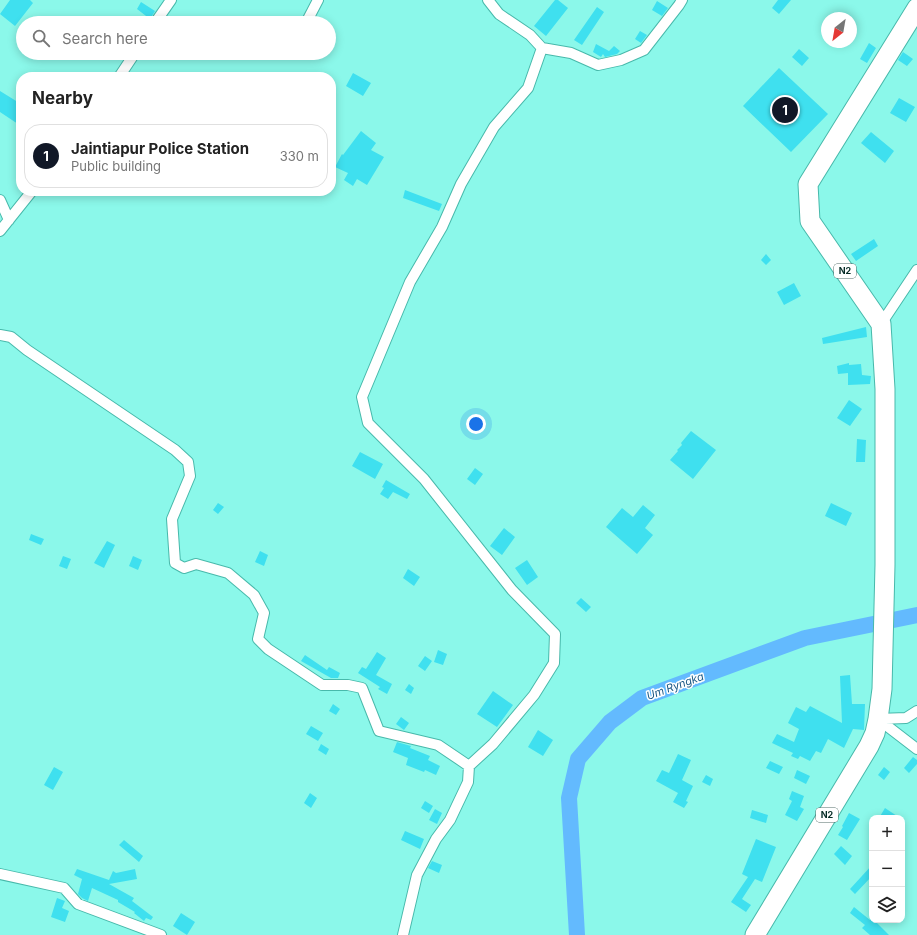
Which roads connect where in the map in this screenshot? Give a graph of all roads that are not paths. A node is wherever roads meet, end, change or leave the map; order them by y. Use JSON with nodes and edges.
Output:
{"nodes":[{"id":1,"x":171,"y":0,"type":"edge"},
{"id":2,"x":318,"y":0,"type":"edge"},
{"id":3,"x":488,"y":0,"type":"edge"},
{"id":4,"x":682,"y":0,"type":"edge"},
{"id":5,"x":917,"y":8,"type":"edge"},
{"id":6,"x":161,"y":16,"type":"edge"},
{"id":7,"x":310,"y":16,"type":"edge"},
{"id":8,"x":542,"y":48,"type":"junction"},
{"id":9,"x":130,"y":60,"type":"edge"},
{"id":10,"x":122,"y":72,"type":"edge"},
{"id":11,"x":28,"y":196,"type":"edge"},
{"id":12,"x":0,"y":200,"type":"edge"},
{"id":13,"x":9,"y":220,"type":"junction"},
{"id":14,"x":0,"y":231,"type":"edge"},
{"id":15,"x":917,"y":270,"type":"edge"},
{"id":16,"x":881,"y":324,"type":"junction"},
{"id":17,"x":0,"y":335,"type":"edge"},
{"id":18,"x":917,"y":711,"type":"edge"},
{"id":19,"x":878,"y":719,"type":"junction"},
{"id":20,"x":917,"y":749,"type":"edge"},
{"id":21,"x":469,"y":766,"type":"junction"},
{"id":22,"x":0,"y":874,"type":"edge"},
{"id":23,"x":161,"y":935,"type":"edge"},
{"id":24,"x":403,"y":935,"type":"edge"},
{"id":25,"x":755,"y":935,"type":"edge"}],
"edges":[{"from":1,"to":6,"type":"street"},
{"from":2,"to":7,"type":"street"},
{"from":3,"to":8,"type":"street"},
{"from":4,"to":8,"type":"street"},
{"from":5,"to":16,"type":"highway","number":"N2"},
{"from":8,"to":21,"type":"street"},
{"from":9,"to":10,"type":"street"},
{"from":11,"to":13,"type":"street"},
{"from":12,"to":13,"type":"street"},
{"from":13,"to":14,"type":"street"},
{"from":15,"to":16,"type":"street"},
{"from":16,"to":19,"type":"highway","number":"N2"},
{"from":17,"to":21,"type":"street"},
{"from":18,"to":19,"type":"street"},
{"from":19,"to":20,"type":"street"},
{"from":19,"to":25,"type":"highway","number":"N2"},
{"from":21,"to":24,"type":"street"},
{"from":22,"to":23,"type":"street"}]}
